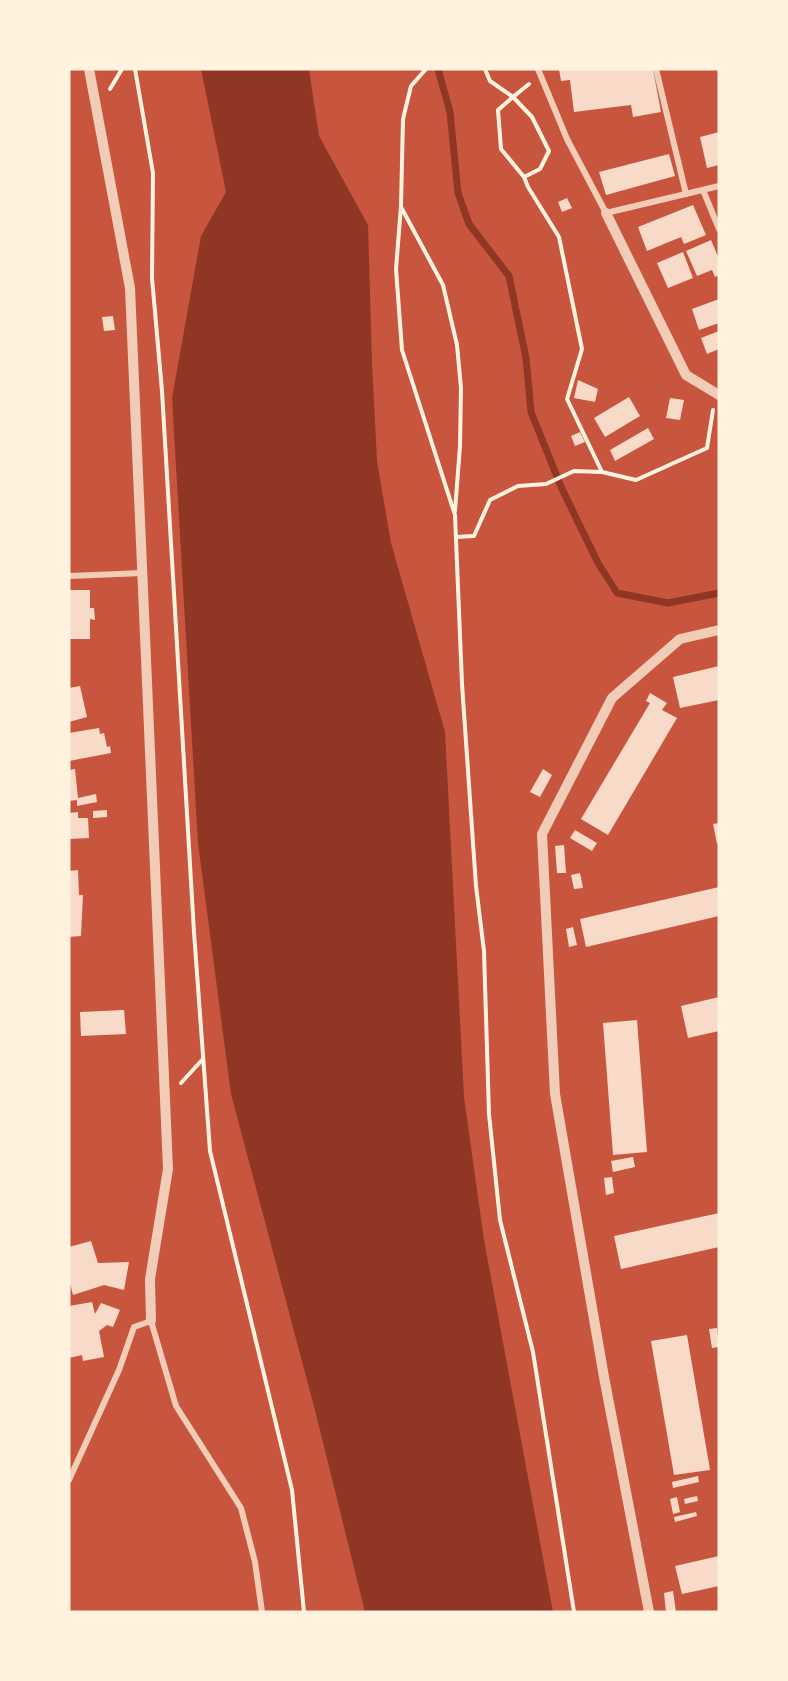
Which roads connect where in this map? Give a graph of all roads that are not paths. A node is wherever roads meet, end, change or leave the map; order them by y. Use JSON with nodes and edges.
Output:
{"nodes":[{"id":1,"x":88,"y":69,"type":"edge"},
{"id":2,"x":656,"y":69,"type":"edge"},
{"id":3,"x":539,"y":72,"type":"edge"},
{"id":4,"x":719,"y":186,"type":"edge"},
{"id":5,"x":703,"y":190,"type":"junction"},
{"id":6,"x":686,"y":194,"type":"junction"},
{"id":7,"x":606,"y":213,"type":"junction"},
{"id":8,"x":719,"y":229,"type":"edge"},
{"id":9,"x":717,"y":395,"type":"edge"},
{"id":10,"x":144,"y":573,"type":"junction"},
{"id":11,"x":69,"y":576,"type":"edge"},
{"id":12,"x":719,"y":630,"type":"edge"},
{"id":13,"x":151,"y":1321,"type":"junction"},
{"id":14,"x":69,"y":1480,"type":"edge"},
{"id":15,"x":262,"y":1612,"type":"edge"},
{"id":16,"x":649,"y":1612,"type":"edge"}],
"edges":[{"from":1,"to":10,"type":"street"},
{"from":2,"to":6,"type":"street"},
{"from":3,"to":7,"type":"street"},
{"from":4,"to":5,"type":"street"},
{"from":5,"to":6,"type":"street"},
{"from":5,"to":8,"type":"street"},
{"from":6,"to":7,"type":"street"},
{"from":7,"to":9,"type":"street"},
{"from":10,"to":11,"type":"street"},
{"from":10,"to":13,"type":"street"},
{"from":12,"to":16,"type":"street"},
{"from":13,"to":14,"type":"street"},
{"from":13,"to":15,"type":"street"}]}
